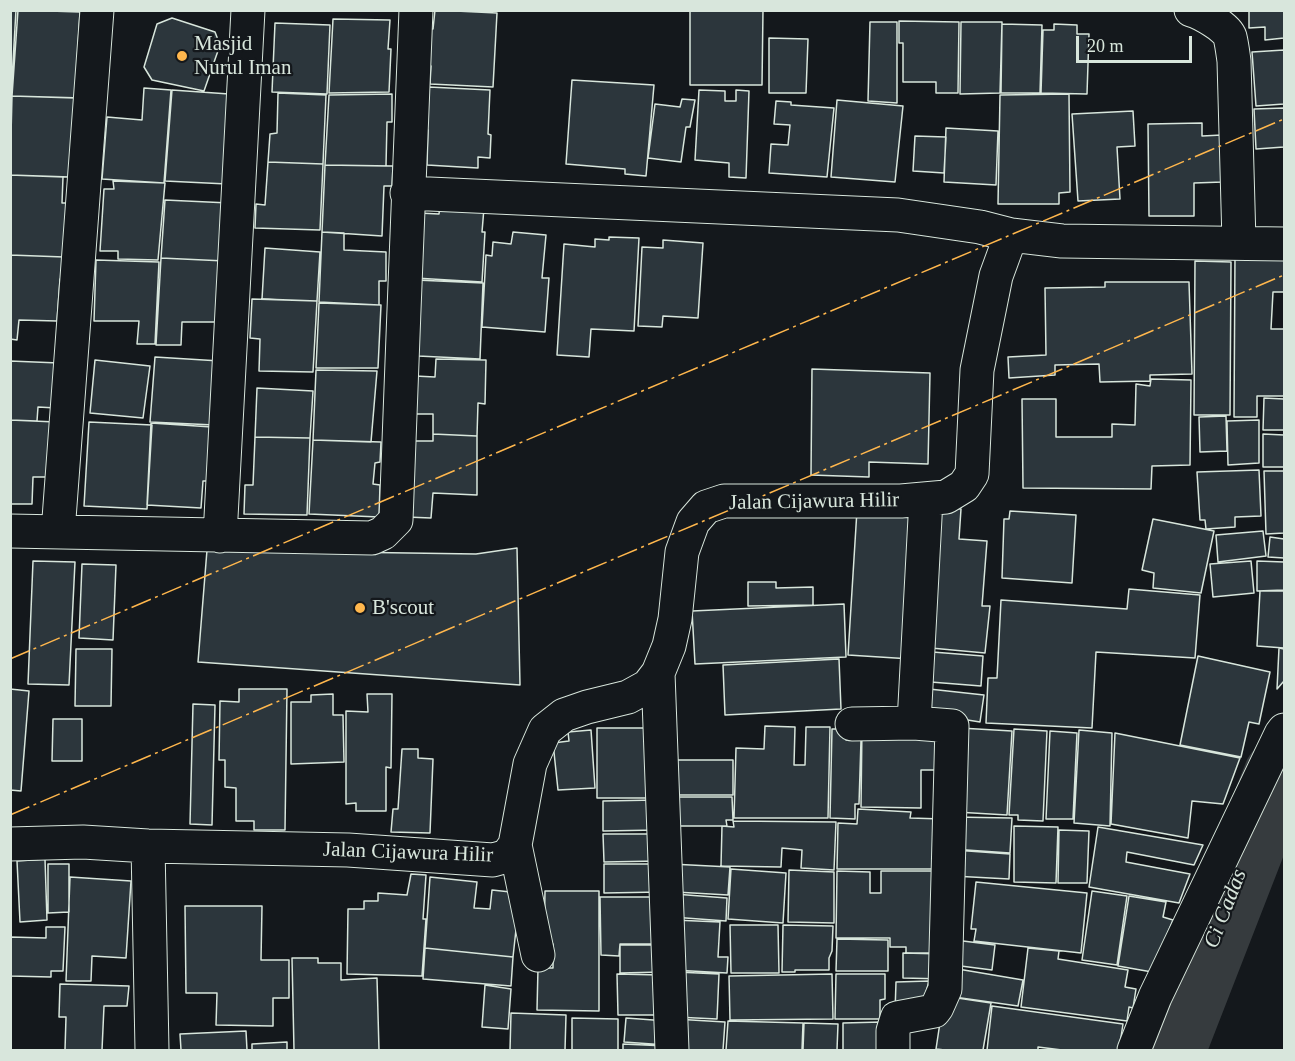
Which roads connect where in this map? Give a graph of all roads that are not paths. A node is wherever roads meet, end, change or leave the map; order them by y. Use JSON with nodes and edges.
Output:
{"nodes":[{"id":1,"x":97,"y":10,"type":"edge"},
{"id":2,"x":248,"y":10,"type":"edge"},
{"id":3,"x":416,"y":10,"type":"edge"},
{"id":4,"x":1191,"y":10,"type":"edge"},
{"id":5,"x":407,"y":193,"type":"junction"},
{"id":6,"x":1011,"y":235,"type":"junction"},
{"id":7,"x":1239,"y":242,"type":"junction"},
{"id":8,"x":1284,"y":244,"type":"edge"},
{"id":9,"x":926,"y":499,"type":"junction"},
{"id":10,"x":10,"y":531,"type":"edge"},
{"id":11,"x":58,"y":532,"type":"junction"},
{"id":12,"x":219,"y":536,"type":"junction"},
{"id":13,"x":658,"y":673,"type":"junction"},
{"id":14,"x":914,"y":723,"type":"junction"},
{"id":15,"x":852,"y":724,"type":"dead end"},
{"id":16,"x":1284,"y":730,"type":"edge"},
{"id":17,"x":10,"y":844,"type":"edge"},
{"id":18,"x":515,"y":844,"type":"junction"},
{"id":19,"x":148,"y":846,"type":"junction"},
{"id":20,"x":538,"y":955,"type":"dead end"},
{"id":21,"x":152,"y":1050,"type":"edge"},
{"id":22,"x":672,"y":1050,"type":"edge"},
{"id":23,"x":893,"y":1050,"type":"edge"},
{"id":24,"x":1134,"y":1050,"type":"edge"}],
"edges":[{"from":1,"to":11,"type":"street"},
{"from":2,"to":12,"type":"street"},
{"from":3,"to":5,"type":"street"},
{"from":4,"to":7,"type":"street"},
{"from":5,"to":6,"type":"street"},
{"from":5,"to":12,"type":"street"},
{"from":6,"to":7,"type":"street"},
{"from":6,"to":9,"type":"street","name":"Jalan Cijawura Hilir"},
{"from":7,"to":8,"type":"street"},
{"from":9,"to":13,"type":"street","name":"Jalan Cijawura Hilir"},
{"from":9,"to":14,"type":"street"},
{"from":10,"to":11,"type":"street"},
{"from":11,"to":12,"type":"street"},
{"from":13,"to":18,"type":"street","name":"Jalan Cijawura Hilir"},
{"from":13,"to":22,"type":"street"},
{"from":14,"to":15,"type":"street"},
{"from":14,"to":23,"type":"street"},
{"from":16,"to":24,"type":"street"},
{"from":17,"to":19,"type":"street","name":"Jalan Cijawura Hilir"},
{"from":18,"to":19,"type":"street","name":"Jalan Cijawura Hilir"},
{"from":18,"to":20,"type":"street"},
{"from":19,"to":21,"type":"street"}]}
